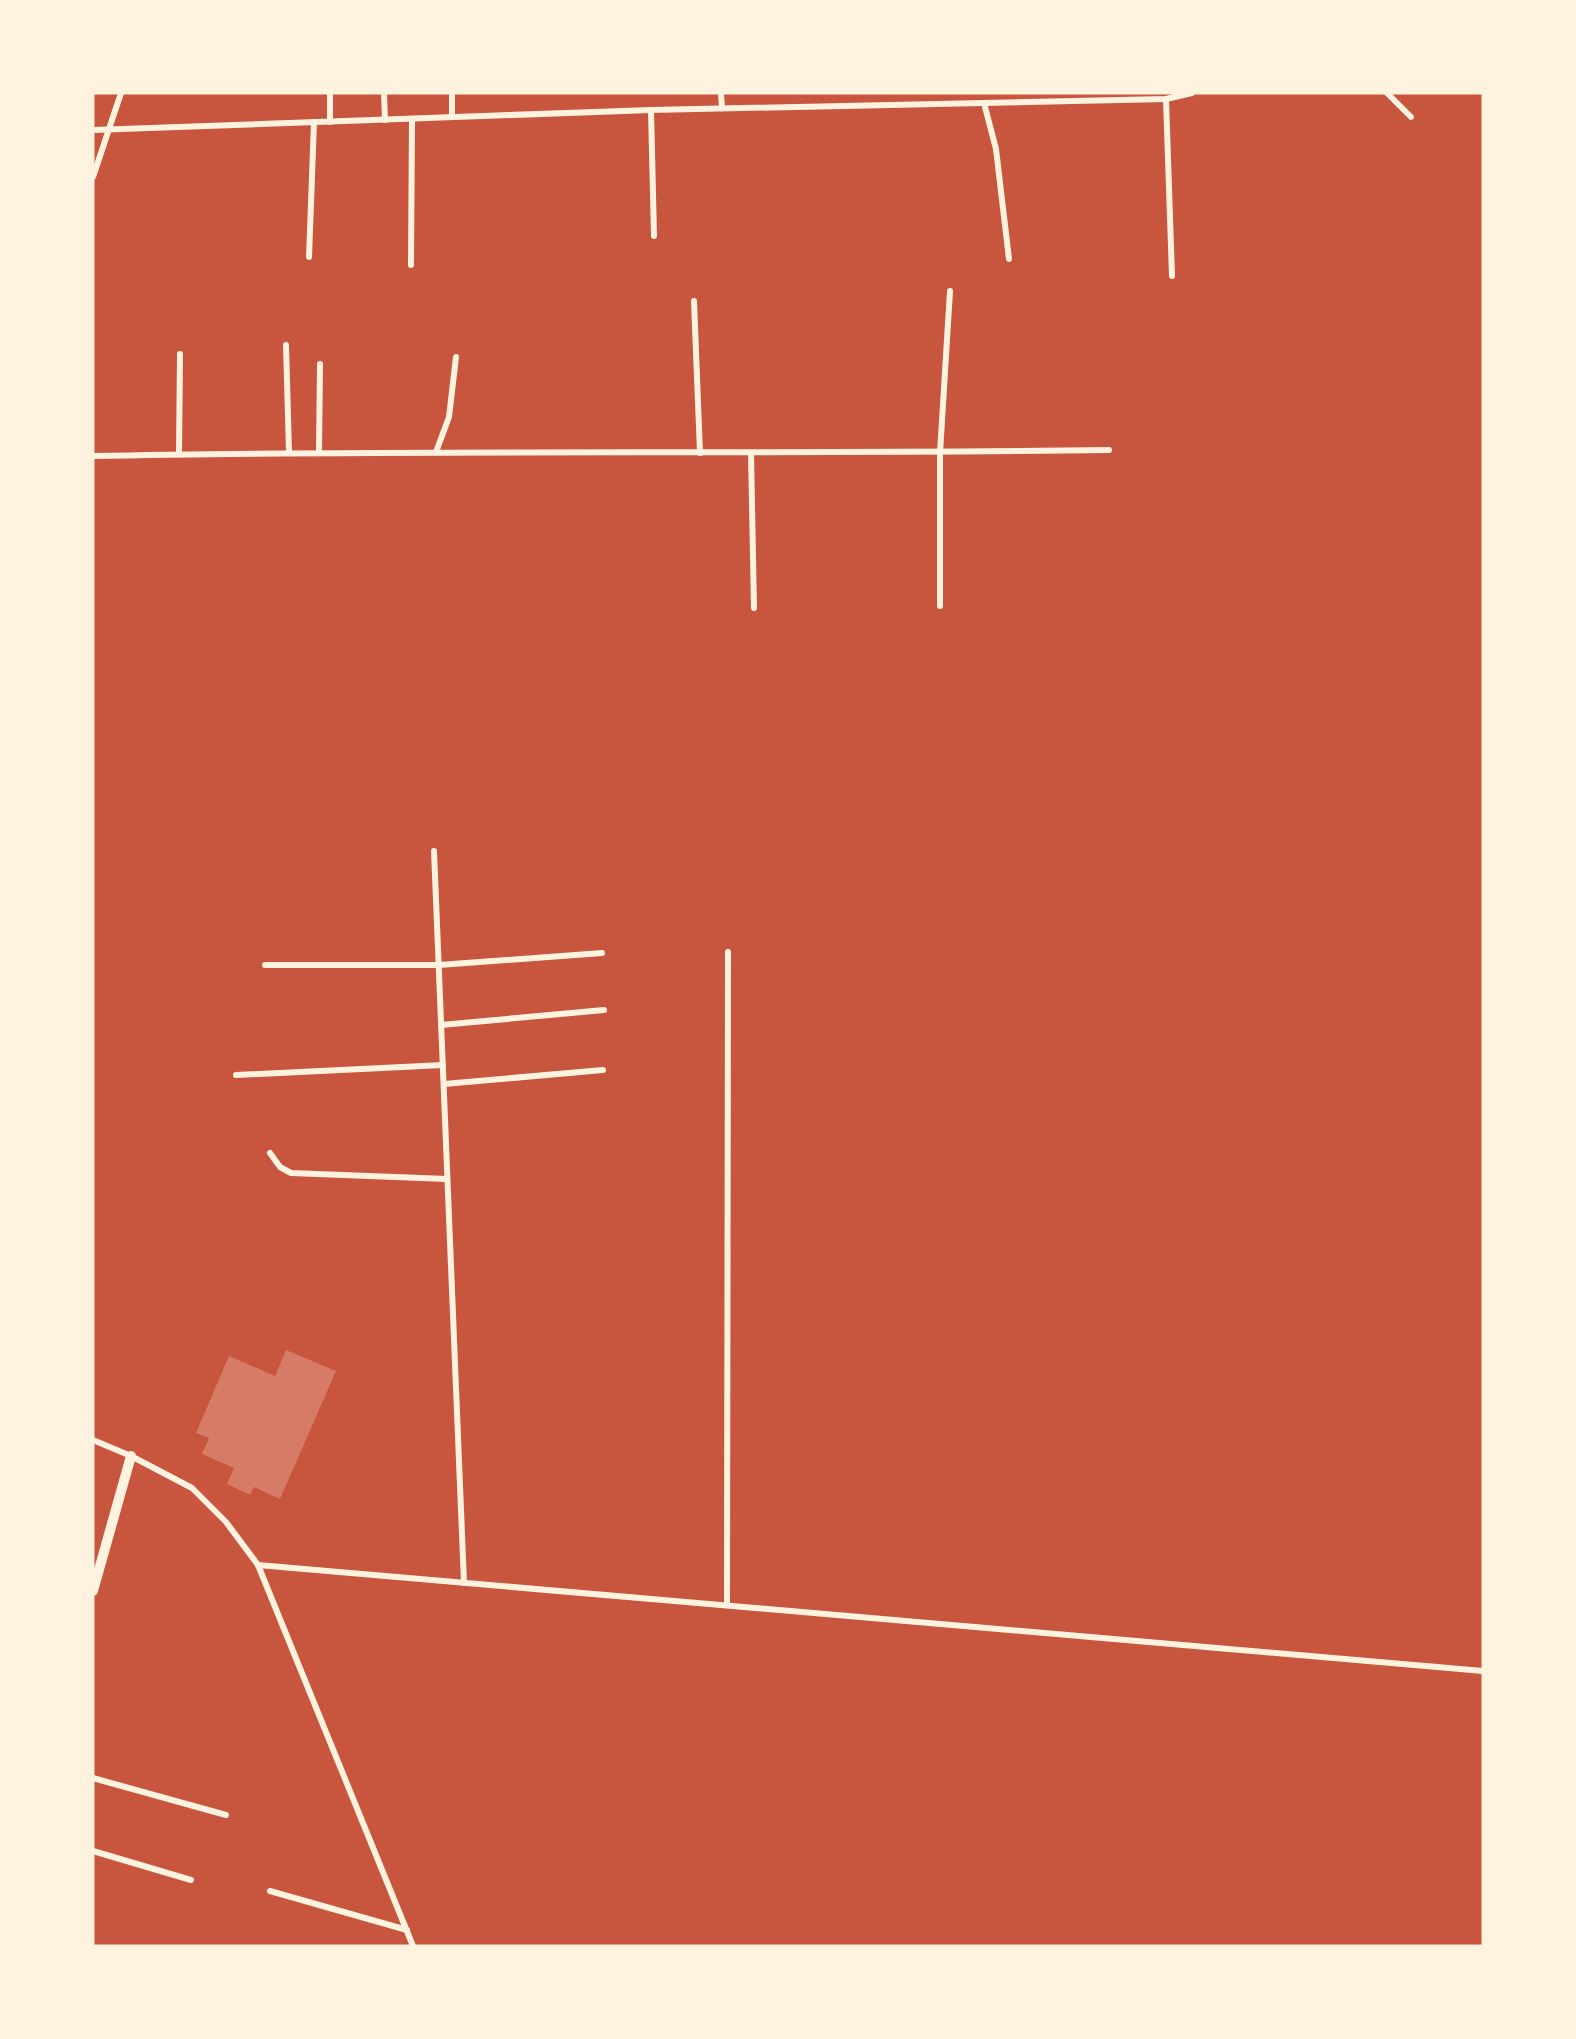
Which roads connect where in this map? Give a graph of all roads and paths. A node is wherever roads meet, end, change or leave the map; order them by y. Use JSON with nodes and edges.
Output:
{"nodes":[{"id":1,"x":121,"y":93,"type":"edge"},
{"id":2,"x":330,"y":93,"type":"edge"},
{"id":3,"x":384,"y":93,"type":"edge"},
{"id":4,"x":452,"y":93,"type":"edge"},
{"id":5,"x":721,"y":93,"type":"edge"},
{"id":6,"x":1059,"y":93,"type":"edge"},
{"id":7,"x":1192,"y":93,"type":"edge"},
{"id":8,"x":1387,"y":93,"type":"edge"},
{"id":9,"x":1166,"y":99,"type":"junction"},
{"id":10,"x":1059,"y":101,"type":"junction"},
{"id":11,"x":984,"y":103,"type":"junction"},
{"id":12,"x":722,"y":108,"type":"junction"},
{"id":13,"x":651,"y":110,"type":"junction"},
{"id":14,"x":452,"y":117,"type":"junction"},
{"id":15,"x":1411,"y":117,"type":"dead end"},
{"id":16,"x":412,"y":119,"type":"junction"},
{"id":17,"x":385,"y":120,"type":"junction"},
{"id":18,"x":314,"y":122,"type":"junction"},
{"id":19,"x":330,"y":122,"type":"junction"},
{"id":20,"x":93,"y":130,"type":"edge"},
{"id":21,"x":110,"y":130,"type":"junction"},
{"id":22,"x":93,"y":177,"type":"edge"},
{"id":23,"x":654,"y":236,"type":"dead end"},
{"id":24,"x":309,"y":257,"type":"dead end"},
{"id":25,"x":1009,"y":259,"type":"dead end"},
{"id":26,"x":411,"y":265,"type":"dead end"},
{"id":27,"x":1172,"y":276,"type":"dead end"},
{"id":28,"x":950,"y":291,"type":"dead end"},
{"id":29,"x":694,"y":301,"type":"dead end"},
{"id":30,"x":286,"y":345,"type":"dead end"},
{"id":31,"x":180,"y":354,"type":"dead end"},
{"id":32,"x":456,"y":357,"type":"dead end"},
{"id":33,"x":320,"y":364,"type":"dead end"},
{"id":34,"x":1108,"y":450,"type":"dead end"},
{"id":35,"x":289,"y":452,"type":"junction"},
{"id":36,"x":319,"y":452,"type":"junction"},
{"id":37,"x":436,"y":452,"type":"junction"},
{"id":38,"x":699,"y":453,"type":"junction"},
{"id":39,"x":751,"y":453,"type":"junction"},
{"id":40,"x":940,"y":453,"type":"junction"},
{"id":41,"x":179,"y":454,"type":"junction"},
{"id":42,"x":93,"y":456,"type":"edge"},
{"id":43,"x":940,"y":606,"type":"dead end"},
{"id":44,"x":754,"y":608,"type":"dead end"},
{"id":45,"x":434,"y":851,"type":"dead end"},
{"id":46,"x":728,"y":952,"type":"dead end"},
{"id":47,"x":602,"y":953,"type":"dead end"},
{"id":48,"x":265,"y":965,"type":"dead end"},
{"id":49,"x":439,"y":965,"type":"junction"},
{"id":50,"x":604,"y":1010,"type":"dead end"},
{"id":51,"x":441,"y":1025,"type":"junction"},
{"id":52,"x":443,"y":1065,"type":"junction"},
{"id":53,"x":603,"y":1070,"type":"dead end"},
{"id":54,"x":236,"y":1075,"type":"dead end"},
{"id":55,"x":444,"y":1084,"type":"junction"},
{"id":56,"x":270,"y":1153,"type":"dead end"},
{"id":57,"x":447,"y":1179,"type":"junction"},
{"id":58,"x":93,"y":1440,"type":"edge"},
{"id":59,"x":131,"y":1456,"type":"junction"},
{"id":60,"x":258,"y":1564,"type":"junction"},
{"id":61,"x":464,"y":1583,"type":"junction"},
{"id":62,"x":93,"y":1591,"type":"edge"},
{"id":63,"x":727,"y":1605,"type":"junction"},
{"id":64,"x":1483,"y":1671,"type":"edge"},
{"id":65,"x":93,"y":1778,"type":"edge"},
{"id":66,"x":226,"y":1815,"type":"dead end"},
{"id":67,"x":93,"y":1851,"type":"edge"},
{"id":68,"x":191,"y":1881,"type":"dead end"},
{"id":69,"x":270,"y":1891,"type":"dead end"},
{"id":70,"x":407,"y":1930,"type":"junction"},
{"id":71,"x":413,"y":1946,"type":"edge"}],
"edges":[{"from":1,"to":21,"type":"street"},
{"from":2,"to":19,"type":"street"},
{"from":3,"to":17,"type":"street"},
{"from":4,"to":14,"type":"street"},
{"from":5,"to":12,"type":"street"},
{"from":6,"to":10,"type":"street"},
{"from":7,"to":9,"type":"street"},
{"from":8,"to":15,"type":"street"},
{"from":9,"to":10,"type":"street"},
{"from":9,"to":27,"type":"street"},
{"from":10,"to":11,"type":"street"},
{"from":11,"to":12,"type":"street"},
{"from":11,"to":25,"type":"street"},
{"from":12,"to":13,"type":"street"},
{"from":13,"to":14,"type":"street"},
{"from":13,"to":23,"type":"street"},
{"from":14,"to":16,"type":"street"},
{"from":16,"to":17,"type":"street"},
{"from":16,"to":26,"type":"street"},
{"from":17,"to":19,"type":"street"},
{"from":18,"to":19,"type":"street"},
{"from":18,"to":21,"type":"street"},
{"from":18,"to":24,"type":"street"},
{"from":20,"to":21,"type":"street"},
{"from":21,"to":22,"type":"street"},
{"from":28,"to":40,"type":"street"},
{"from":29,"to":38,"type":"street"},
{"from":30,"to":35,"type":"street"},
{"from":31,"to":41,"type":"street"},
{"from":32,"to":37,"type":"street"},
{"from":33,"to":36,"type":"street"},
{"from":34,"to":40,"type":"street"},
{"from":35,"to":36,"type":"street"},
{"from":35,"to":41,"type":"street"},
{"from":36,"to":37,"type":"street"},
{"from":37,"to":38,"type":"street"},
{"from":38,"to":39,"type":"street"},
{"from":39,"to":40,"type":"street"},
{"from":39,"to":44,"type":"street"},
{"from":40,"to":43,"type":"street"},
{"from":41,"to":42,"type":"street"},
{"from":45,"to":49,"type":"street"},
{"from":46,"to":63,"type":"street"},
{"from":47,"to":49,"type":"street"},
{"from":48,"to":49,"type":"street"},
{"from":49,"to":51,"type":"street"},
{"from":50,"to":51,"type":"street"},
{"from":51,"to":52,"type":"street"},
{"from":52,"to":54,"type":"street"},
{"from":52,"to":55,"type":"street"},
{"from":53,"to":55,"type":"street"},
{"from":55,"to":57,"type":"street"},
{"from":56,"to":57,"type":"street"},
{"from":57,"to":61,"type":"street"},
{"from":58,"to":59,"type":"street"},
{"from":59,"to":60,"type":"street"},
{"from":59,"to":62,"type":"street"},
{"from":60,"to":61,"type":"street"},
{"from":60,"to":70,"type":"street"},
{"from":61,"to":63,"type":"street"},
{"from":63,"to":64,"type":"street"},
{"from":65,"to":66,"type":"street"},
{"from":67,"to":68,"type":"street"},
{"from":69,"to":70,"type":"street"},
{"from":70,"to":71,"type":"street"}]}
